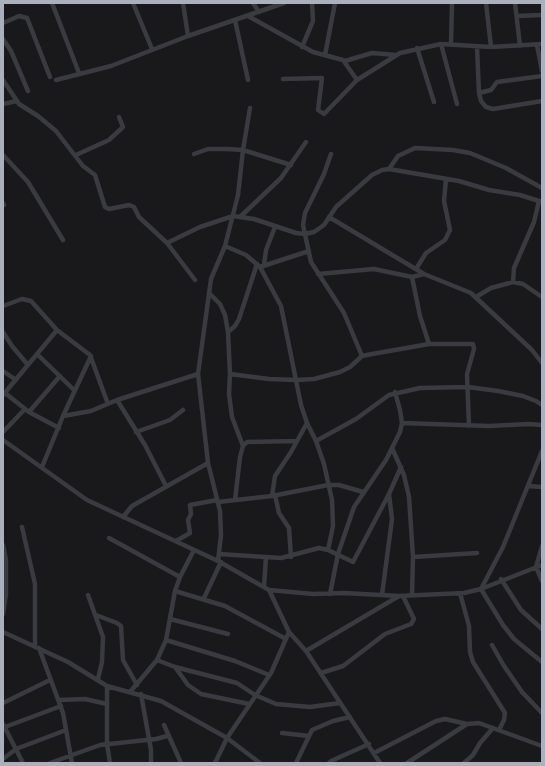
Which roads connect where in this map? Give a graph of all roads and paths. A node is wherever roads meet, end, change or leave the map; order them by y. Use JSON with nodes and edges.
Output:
{"nodes":[{"id":1,"x":52,"y":3,"type":"edge"},
{"id":2,"x":133,"y":3,"type":"edge"},
{"id":3,"x":183,"y":3,"type":"edge"},
{"id":4,"x":253,"y":3,"type":"edge"},
{"id":5,"x":284,"y":3,"type":"edge"},
{"id":6,"x":312,"y":3,"type":"edge"},
{"id":7,"x":335,"y":3,"type":"edge"},
{"id":8,"x":452,"y":3,"type":"edge"},
{"id":9,"x":486,"y":3,"type":"edge"},
{"id":10,"x":515,"y":3,"type":"edge"},
{"id":11,"x":259,"y":12,"type":"junction"},
{"id":12,"x":542,"y":15,"type":"edge"},
{"id":13,"x":248,"y":16,"type":"junction"},
{"id":14,"x":517,"y":16,"type":"junction"},
{"id":15,"x":235,"y":20,"type":"junction"},
{"id":16,"x":3,"y":23,"type":"edge"},
{"id":17,"x":188,"y":36,"type":"junction"},
{"id":18,"x":3,"y":39,"type":"edge"},
{"id":19,"x":441,"y":44,"type":"junction"},
{"id":20,"x":452,"y":44,"type":"junction"},
{"id":21,"x":539,"y":44,"type":"edge"},
{"id":22,"x":520,"y":46,"type":"junction"},
{"id":23,"x":302,"y":47,"type":"junction"},
{"id":24,"x":477,"y":47,"type":"junction"},
{"id":25,"x":491,"y":47,"type":"junction"},
{"id":26,"x":417,"y":48,"type":"junction"},
{"id":27,"x":152,"y":49,"type":"junction"},
{"id":28,"x":325,"y":55,"type":"junction"},
{"id":29,"x":396,"y":55,"type":"junction"},
{"id":30,"x":344,"y":61,"type":"junction"},
{"id":31,"x":542,"y":71,"type":"edge"},
{"id":32,"x":79,"y":73,"type":"junction"},
{"id":33,"x":542,"y":76,"type":"edge"},
{"id":34,"x":50,"y":77,"type":"dead end"},
{"id":35,"x":283,"y":79,"type":"dead end"},
{"id":36,"x":3,"y":80,"type":"edge"},
{"id":37,"x":56,"y":80,"type":"dead end"},
{"id":38,"x":248,"y":80,"type":"dead end"},
{"id":39,"x":356,"y":80,"type":"junction"},
{"id":40,"x":28,"y":91,"type":"dead end"},
{"id":41,"x":479,"y":93,"type":"junction"},
{"id":42,"x":17,"y":101,"type":"junction"},
{"id":43,"x":542,"y":101,"type":"edge"},
{"id":44,"x":434,"y":102,"type":"dead end"},
{"id":45,"x":3,"y":104,"type":"edge"},
{"id":46,"x":457,"y":104,"type":"dead end"},
{"id":47,"x":250,"y":108,"type":"dead end"},
{"id":48,"x":119,"y":117,"type":"dead end"},
{"id":49,"x":306,"y":142,"type":"dead end"},
{"id":50,"x":243,"y":150,"type":"junction"},
{"id":51,"x":194,"y":154,"type":"dead end"},
{"id":52,"x":331,"y":154,"type":"dead end"},
{"id":53,"x":3,"y":155,"type":"edge"},
{"id":54,"x":76,"y":155,"type":"junction"},
{"id":55,"x":291,"y":165,"type":"junction"},
{"id":56,"x":389,"y":169,"type":"junction"},
{"id":57,"x":446,"y":179,"type":"junction"},
{"id":58,"x":542,"y":188,"type":"edge"},
{"id":59,"x":541,"y":201,"type":"edge"},
{"id":60,"x":233,"y":216,"type":"junction"},
{"id":61,"x":240,"y":217,"type":"junction"},
{"id":62,"x":329,"y":217,"type":"junction"},
{"id":63,"x":275,"y":227,"type":"junction"},
{"id":64,"x":305,"y":234,"type":"junction"},
{"id":65,"x":63,"y":240,"type":"dead end"},
{"id":66,"x":167,"y":243,"type":"junction"},
{"id":67,"x":225,"y":246,"type":"junction"},
{"id":68,"x":308,"y":251,"type":"junction"},
{"id":69,"x":260,"y":265,"type":"junction"},
{"id":70,"x":416,"y":269,"type":"junction"},
{"id":71,"x":318,"y":274,"type":"junction"},
{"id":72,"x":424,"y":274,"type":"junction"},
{"id":73,"x":412,"y":277,"type":"junction"},
{"id":74,"x":195,"y":280,"type":"dead end"},
{"id":75,"x":513,"y":282,"type":"junction"},
{"id":76,"x":208,"y":293,"type":"junction"},
{"id":77,"x":542,"y":297,"type":"edge"},
{"id":78,"x":476,"y":298,"type":"junction"},
{"id":79,"x":3,"y":306,"type":"edge"},
{"id":80,"x":57,"y":330,"type":"junction"},
{"id":81,"x":3,"y":332,"type":"edge"},
{"id":82,"x":228,"y":332,"type":"junction"},
{"id":83,"x":429,"y":344,"type":"junction"},
{"id":84,"x":37,"y":354,"type":"junction"},
{"id":85,"x":91,"y":356,"type":"junction"},
{"id":86,"x":362,"y":356,"type":"junction"},
{"id":87,"x":542,"y":363,"type":"edge"},
{"id":88,"x":28,"y":365,"type":"junction"},
{"id":89,"x":3,"y":371,"type":"edge"},
{"id":90,"x":198,"y":374,"type":"junction"},
{"id":91,"x":230,"y":374,"type":"junction"},
{"id":92,"x":60,"y":376,"type":"junction"},
{"id":93,"x":16,"y":380,"type":"junction"},
{"id":94,"x":297,"y":380,"type":"junction"},
{"id":95,"x":468,"y":387,"type":"junction"},
{"id":96,"x":74,"y":390,"type":"junction"},
{"id":97,"x":395,"y":392,"type":"junction"},
{"id":98,"x":4,"y":394,"type":"edge"},
{"id":99,"x":117,"y":400,"type":"junction"},
{"id":100,"x":108,"y":404,"type":"junction"},
{"id":101,"x":542,"y":405,"type":"edge"},
{"id":102,"x":27,"y":410,"type":"junction"},
{"id":103,"x":183,"y":410,"type":"dead end"},
{"id":104,"x":63,"y":416,"type":"junction"},
{"id":105,"x":307,"y":423,"type":"junction"},
{"id":106,"x":402,"y":423,"type":"junction"},
{"id":107,"x":542,"y":425,"type":"edge"},
{"id":108,"x":469,"y":426,"type":"junction"},
{"id":109,"x":59,"y":428,"type":"junction"},
{"id":110,"x":3,"y":432,"type":"edge"},
{"id":111,"x":136,"y":432,"type":"junction"},
{"id":112,"x":3,"y":440,"type":"edge"},
{"id":113,"x":297,"y":441,"type":"junction"},
{"id":114,"x":316,"y":441,"type":"junction"},
{"id":115,"x":244,"y":446,"type":"junction"},
{"id":116,"x":392,"y":448,"type":"junction"},
{"id":117,"x":542,"y":451,"type":"edge"},
{"id":118,"x":208,"y":463,"type":"junction"},
{"id":119,"x":42,"y":467,"type":"junction"},
{"id":120,"x":401,"y":467,"type":"junction"},
{"id":121,"x":328,"y":485,"type":"junction"},
{"id":122,"x":166,"y":486,"type":"junction"},
{"id":123,"x":528,"y":486,"type":"junction"},
{"id":124,"x":542,"y":487,"type":"edge"},
{"id":125,"x":363,"y":492,"type":"junction"},
{"id":126,"x":389,"y":494,"type":"junction"},
{"id":127,"x":274,"y":495,"type":"junction"},
{"id":128,"x":235,"y":500,"type":"junction"},
{"id":129,"x":217,"y":501,"type":"junction"},
{"id":130,"x":123,"y":517,"type":"junction"},
{"id":131,"x":22,"y":527,"type":"dead end"},
{"id":132,"x":109,"y":538,"type":"dead end"},
{"id":133,"x":176,"y":541,"type":"junction"},
{"id":134,"x":3,"y":545,"type":"edge"},
{"id":135,"x":542,"y":546,"type":"edge"},
{"id":136,"x":194,"y":550,"type":"junction"},
{"id":137,"x":328,"y":550,"type":"junction"},
{"id":138,"x":477,"y":553,"type":"dead end"},
{"id":139,"x":219,"y":554,"type":"junction"},
{"id":140,"x":338,"y":554,"type":"junction"},
{"id":141,"x":266,"y":556,"type":"junction"},
{"id":142,"x":292,"y":557,"type":"junction"},
{"id":143,"x":413,"y":557,"type":"junction"},
{"id":144,"x":219,"y":562,"type":"junction"},
{"id":145,"x":542,"y":565,"type":"edge"},
{"id":146,"x":536,"y":567,"type":"junction"},
{"id":147,"x":180,"y":577,"type":"junction"},
{"id":148,"x":501,"y":580,"type":"junction"},
{"id":149,"x":542,"y":581,"type":"edge"},
{"id":150,"x":264,"y":587,"type":"junction"},
{"id":151,"x":481,"y":589,"type":"junction"},
{"id":152,"x":269,"y":590,"type":"junction"},
{"id":153,"x":175,"y":591,"type":"junction"},
{"id":154,"x":460,"y":593,"type":"junction"},
{"id":155,"x":88,"y":594,"type":"dead end"},
{"id":156,"x":330,"y":594,"type":"junction"},
{"id":157,"x":382,"y":595,"type":"junction"},
{"id":158,"x":412,"y":595,"type":"junction"},
{"id":159,"x":401,"y":596,"type":"junction"},
{"id":160,"x":204,"y":598,"type":"junction"},
{"id":161,"x":3,"y":614,"type":"edge"},
{"id":162,"x":96,"y":615,"type":"junction"},
{"id":163,"x":170,"y":619,"type":"junction"},
{"id":164,"x":542,"y":629,"type":"edge"},
{"id":165,"x":3,"y":632,"type":"edge"},
{"id":166,"x":289,"y":632,"type":"junction"},
{"id":167,"x":228,"y":634,"type":"dead end"},
{"id":168,"x":286,"y":639,"type":"junction"},
{"id":169,"x":166,"y":640,"type":"junction"},
{"id":170,"x":492,"y":646,"type":"dead end"},
{"id":171,"x":37,"y":647,"type":"junction"},
{"id":172,"x":306,"y":651,"type":"junction"},
{"id":173,"x":157,"y":660,"type":"junction"},
{"id":174,"x":542,"y":662,"type":"edge"},
{"id":175,"x":176,"y":667,"type":"junction"},
{"id":176,"x":321,"y":673,"type":"junction"},
{"id":177,"x":269,"y":675,"type":"junction"},
{"id":178,"x":98,"y":679,"type":"junction"},
{"id":179,"x":50,"y":680,"type":"junction"},
{"id":180,"x":137,"y":685,"type":"junction"},
{"id":181,"x":107,"y":686,"type":"junction"},
{"id":182,"x":130,"y":692,"type":"junction"},
{"id":183,"x":141,"y":694,"type":"junction"},
{"id":184,"x":255,"y":695,"type":"junction"},
{"id":185,"x":58,"y":700,"type":"junction"},
{"id":186,"x":3,"y":703,"type":"edge"},
{"id":187,"x":340,"y":703,"type":"junction"},
{"id":188,"x":107,"y":704,"type":"junction"},
{"id":189,"x":249,"y":704,"type":"junction"},
{"id":190,"x":61,"y":706,"type":"junction"},
{"id":191,"x":542,"y":713,"type":"edge"},
{"id":192,"x":350,"y":717,"type":"junction"},
{"id":193,"x":467,"y":724,"type":"junction"},
{"id":194,"x":164,"y":725,"type":"dead end"},
{"id":195,"x":4,"y":726,"type":"edge"},
{"id":196,"x":493,"y":728,"type":"junction"},
{"id":197,"x":66,"y":730,"type":"junction"},
{"id":198,"x":498,"y":730,"type":"junction"},
{"id":199,"x":282,"y":733,"type":"dead end"},
{"id":200,"x":168,"y":736,"type":"junction"},
{"id":201,"x":308,"y":736,"type":"junction"},
{"id":202,"x":227,"y":738,"type":"junction"},
{"id":203,"x":148,"y":740,"type":"junction"},
{"id":204,"x":107,"y":744,"type":"junction"},
{"id":205,"x":369,"y":744,"type":"junction"},
{"id":206,"x":542,"y":746,"type":"edge"},
{"id":207,"x":16,"y":749,"type":"junction"},
{"id":208,"x":374,"y":753,"type":"junction"},
{"id":209,"x":71,"y":754,"type":"junction"},
{"id":210,"x":3,"y":759,"type":"edge"},
{"id":211,"x":23,"y":763,"type":"edge"},
{"id":212,"x":50,"y":763,"type":"edge"},
{"id":213,"x":72,"y":763,"type":"edge"},
{"id":214,"x":110,"y":763,"type":"edge"},
{"id":215,"x":151,"y":763,"type":"edge"},
{"id":216,"x":181,"y":763,"type":"edge"},
{"id":217,"x":215,"y":763,"type":"edge"},
{"id":218,"x":260,"y":763,"type":"edge"},
{"id":219,"x":296,"y":763,"type":"edge"},
{"id":220,"x":329,"y":763,"type":"edge"},
{"id":221,"x":380,"y":763,"type":"edge"},
{"id":222,"x":407,"y":763,"type":"edge"},
{"id":223,"x":464,"y":763,"type":"edge"}],
"edges":[{"from":1,"to":32,"type":"street"},
{"from":2,"to":27,"type":"street"},
{"from":3,"to":17,"type":"street"},
{"from":4,"to":11,"type":"street"},
{"from":5,"to":11,"type":"street"},
{"from":6,"to":23,"type":"street"},
{"from":7,"to":28,"type":"street"},
{"from":8,"to":20,"type":"street"},
{"from":9,"to":25,"type":"street"},
{"from":10,"to":14,"type":"street"},
{"from":11,"to":13,"type":"street"},
{"from":12,"to":14,"type":"street"},
{"from":13,"to":15,"type":"street"},
{"from":13,"to":23,"type":"street"},
{"from":14,"to":22,"type":"street"},
{"from":15,"to":17,"type":"street"},
{"from":15,"to":38,"type":"street"},
{"from":16,"to":34,"type":"street"},
{"from":17,"to":27,"type":"street"},
{"from":18,"to":40,"type":"street"},
{"from":19,"to":20,"type":"street"},
{"from":19,"to":26,"type":"street"},
{"from":19,"to":46,"type":"street"},
{"from":20,"to":24,"type":"street"},
{"from":21,"to":22,"type":"street"},
{"from":21,"to":31,"type":"street"},
{"from":22,"to":25,"type":"street"},
{"from":23,"to":28,"type":"street"},
{"from":24,"to":25,"type":"street"},
{"from":24,"to":41,"type":"street"},
{"from":26,"to":29,"type":"street"},
{"from":26,"to":44,"type":"street"},
{"from":27,"to":32,"type":"street"},
{"from":28,"to":30,"type":"street"},
{"from":29,"to":30,"type":"street"},
{"from":29,"to":39,"type":"street"},
{"from":30,"to":39,"type":"street"},
{"from":32,"to":37,"type":"street"},
{"from":33,"to":41,"type":"street"},
{"from":35,"to":39,"type":"street"},
{"from":36,"to":42,"type":"street"},
{"from":41,"to":43,"type":"street"},
{"from":42,"to":45,"type":"street"},
{"from":42,"to":54,"type":"street"},
{"from":47,"to":50,"type":"street"},
{"from":48,"to":54,"type":"street"},
{"from":49,"to":55,"type":"street"},
{"from":50,"to":51,"type":"street"},
{"from":50,"to":55,"type":"street"},
{"from":50,"to":60,"type":"street"},
{"from":52,"to":64,"type":"street"},
{"from":53,"to":65,"type":"street"},
{"from":54,"to":66,"type":"street"},
{"from":55,"to":61,"type":"street"},
{"from":56,"to":57,"type":"street"},
{"from":56,"to":58,"type":"street"},
{"from":56,"to":62,"type":"street"},
{"from":57,"to":59,"type":"street"},
{"from":57,"to":70,"type":"street"},
{"from":59,"to":75,"type":"street"},
{"from":60,"to":61,"type":"street"},
{"from":60,"to":66,"type":"street"},
{"from":60,"to":67,"type":"street"},
{"from":61,"to":63,"type":"street"},
{"from":62,"to":64,"type":"street"},
{"from":62,"to":70,"type":"street"},
{"from":63,"to":64,"type":"street"},
{"from":63,"to":69,"type":"street"},
{"from":64,"to":68,"type":"street"},
{"from":66,"to":74,"type":"street"},
{"from":67,"to":69,"type":"street"},
{"from":67,"to":76,"type":"street"},
{"from":68,"to":69,"type":"street"},
{"from":68,"to":71,"type":"street"},
{"from":69,"to":82,"type":"street"},
{"from":69,"to":94,"type":"street"},
{"from":70,"to":72,"type":"street"},
{"from":71,"to":73,"type":"street"},
{"from":71,"to":86,"type":"street"},
{"from":72,"to":73,"type":"street"},
{"from":72,"to":78,"type":"street"},
{"from":73,"to":83,"type":"street"},
{"from":75,"to":77,"type":"street"},
{"from":75,"to":78,"type":"street"},
{"from":76,"to":82,"type":"street"},
{"from":76,"to":90,"type":"street"},
{"from":78,"to":87,"type":"street"},
{"from":79,"to":80,"type":"street"},
{"from":80,"to":84,"type":"street"},
{"from":80,"to":85,"type":"street"},
{"from":81,"to":88,"type":"street"},
{"from":82,"to":91,"type":"street"},
{"from":83,"to":86,"type":"street"},
{"from":83,"to":95,"type":"street"},
{"from":84,"to":88,"type":"street"},
{"from":84,"to":92,"type":"street"},
{"from":85,"to":96,"type":"street"},
{"from":85,"to":100,"type":"street"},
{"from":86,"to":94,"type":"street"},
{"from":88,"to":93,"type":"street"},
{"from":89,"to":93,"type":"street"},
{"from":90,"to":99,"type":"street"},
{"from":90,"to":118,"type":"street"},
{"from":91,"to":94,"type":"street"},
{"from":91,"to":115,"type":"street"},
{"from":92,"to":96,"type":"street"},
{"from":92,"to":102,"type":"street"},
{"from":93,"to":98,"type":"street"},
{"from":94,"to":105,"type":"street"},
{"from":95,"to":97,"type":"street"},
{"from":95,"to":101,"type":"street"},
{"from":95,"to":108,"type":"street"},
{"from":96,"to":104,"type":"street"},
{"from":97,"to":106,"type":"street"},
{"from":97,"to":114,"type":"street"},
{"from":98,"to":102,"type":"street"},
{"from":99,"to":100,"type":"street"},
{"from":99,"to":111,"type":"street"},
{"from":100,"to":104,"type":"street"},
{"from":102,"to":109,"type":"street"},
{"from":102,"to":110,"type":"street"},
{"from":103,"to":111,"type":"street"},
{"from":104,"to":109,"type":"street"},
{"from":105,"to":113,"type":"street"},
{"from":105,"to":114,"type":"street"},
{"from":106,"to":108,"type":"street"},
{"from":106,"to":116,"type":"street"},
{"from":107,"to":108,"type":"street"},
{"from":109,"to":119,"type":"street"},
{"from":111,"to":122,"type":"street"},
{"from":112,"to":119,"type":"street"},
{"from":113,"to":115,"type":"street"},
{"from":113,"to":127,"type":"street"},
{"from":114,"to":121,"type":"street"},
{"from":115,"to":128,"type":"street"},
{"from":116,"to":120,"type":"street"},
{"from":116,"to":125,"type":"street"},
{"from":117,"to":123,"type":"street"},
{"from":118,"to":122,"type":"street"},
{"from":118,"to":129,"type":"street"},
{"from":119,"to":130,"type":"street"},
{"from":120,"to":126,"type":"street"},
{"from":120,"to":143,"type":"street"},
{"from":121,"to":125,"type":"street"},
{"from":121,"to":127,"type":"street"},
{"from":121,"to":137,"type":"street"},
{"from":122,"to":130,"type":"street"},
{"from":123,"to":124,"type":"street"},
{"from":123,"to":151,"type":"street"},
{"from":125,"to":140,"type":"street"},
{"from":126,"to":140,"type":"street"},
{"from":126,"to":157,"type":"street"},
{"from":127,"to":128,"type":"street"},
{"from":127,"to":142,"type":"street"},
{"from":128,"to":129,"type":"street"},
{"from":129,"to":133,"type":"street"},
{"from":129,"to":139,"type":"street"},
{"from":130,"to":133,"type":"street"},
{"from":131,"to":171,"type":"street"},
{"from":132,"to":147,"type":"street"},
{"from":133,"to":136,"type":"street"},
{"from":134,"to":161,"type":"street"},
{"from":135,"to":146,"type":"street"},
{"from":136,"to":144,"type":"street"},
{"from":136,"to":147,"type":"street"},
{"from":137,"to":140,"type":"street"},
{"from":137,"to":142,"type":"street"},
{"from":138,"to":143,"type":"street"},
{"from":139,"to":141,"type":"street"},
{"from":139,"to":144,"type":"street"},
{"from":140,"to":156,"type":"street"},
{"from":141,"to":142,"type":"street"},
{"from":141,"to":150,"type":"street"},
{"from":143,"to":158,"type":"street"},
{"from":144,"to":150,"type":"street"},
{"from":144,"to":160,"type":"street"},
{"from":145,"to":146,"type":"street"},
{"from":146,"to":148,"type":"street"},
{"from":146,"to":149,"type":"street"},
{"from":147,"to":153,"type":"street"},
{"from":148,"to":151,"type":"street"},
{"from":148,"to":164,"type":"street"},
{"from":150,"to":152,"type":"street"},
{"from":151,"to":154,"type":"street"},
{"from":151,"to":174,"type":"street"},
{"from":152,"to":156,"type":"street"},
{"from":152,"to":166,"type":"street"},
{"from":153,"to":160,"type":"street"},
{"from":153,"to":163,"type":"street"},
{"from":154,"to":158,"type":"street"},
{"from":154,"to":198,"type":"street"},
{"from":155,"to":162,"type":"street"},
{"from":156,"to":157,"type":"street"},
{"from":157,"to":159,"type":"street"},
{"from":158,"to":159,"type":"street"},
{"from":159,"to":172,"type":"street"},
{"from":159,"to":176,"type":"street"},
{"from":160,"to":168,"type":"street"},
{"from":162,"to":178,"type":"street"},
{"from":162,"to":180,"type":"street"},
{"from":163,"to":167,"type":"street"},
{"from":163,"to":169,"type":"street"},
{"from":165,"to":171,"type":"street"},
{"from":166,"to":168,"type":"street"},
{"from":166,"to":172,"type":"street"},
{"from":168,"to":177,"type":"street"},
{"from":169,"to":173,"type":"street"},
{"from":169,"to":177,"type":"street"},
{"from":170,"to":191,"type":"street"},
{"from":171,"to":178,"type":"street"},
{"from":171,"to":179,"type":"street"},
{"from":172,"to":176,"type":"street"},
{"from":173,"to":175,"type":"street"},
{"from":173,"to":180,"type":"street"},
{"from":175,"to":184,"type":"street"},
{"from":175,"to":189,"type":"street"},
{"from":176,"to":187,"type":"street"},
{"from":177,"to":184,"type":"street"},
{"from":178,"to":181,"type":"street"},
{"from":179,"to":185,"type":"street"},
{"from":179,"to":186,"type":"street"},
{"from":180,"to":182,"type":"street"},
{"from":181,"to":182,"type":"street"},
{"from":181,"to":188,"type":"street"},
{"from":182,"to":183,"type":"street"},
{"from":183,"to":202,"type":"street"},
{"from":183,"to":203,"type":"street"},
{"from":184,"to":187,"type":"street"},
{"from":184,"to":189,"type":"street"},
{"from":185,"to":188,"type":"street"},
{"from":185,"to":190,"type":"street"},
{"from":187,"to":192,"type":"street"},
{"from":188,"to":204,"type":"street"},
{"from":189,"to":202,"type":"street"},
{"from":190,"to":195,"type":"street"},
{"from":190,"to":197,"type":"street"},
{"from":192,"to":201,"type":"street"},
{"from":192,"to":205,"type":"street"},
{"from":193,"to":196,"type":"street"},
{"from":193,"to":208,"type":"street"},
{"from":193,"to":222,"type":"street"},
{"from":194,"to":200,"type":"street"},
{"from":195,"to":207,"type":"street"},
{"from":196,"to":198,"type":"street"},
{"from":196,"to":223,"type":"street"},
{"from":197,"to":207,"type":"street"},
{"from":197,"to":209,"type":"street"},
{"from":198,"to":206,"type":"street"},
{"from":199,"to":201,"type":"street"},
{"from":200,"to":203,"type":"street"},
{"from":200,"to":216,"type":"street"},
{"from":201,"to":219,"type":"street"},
{"from":202,"to":217,"type":"street"},
{"from":202,"to":218,"type":"street"},
{"from":203,"to":204,"type":"street"},
{"from":203,"to":215,"type":"street"},
{"from":204,"to":209,"type":"street"},
{"from":204,"to":214,"type":"street"},
{"from":205,"to":208,"type":"street"},
{"from":205,"to":220,"type":"street"},
{"from":207,"to":210,"type":"street"},
{"from":207,"to":211,"type":"street"},
{"from":208,"to":221,"type":"street"},
{"from":209,"to":212,"type":"street"},
{"from":209,"to":213,"type":"street"}]}
